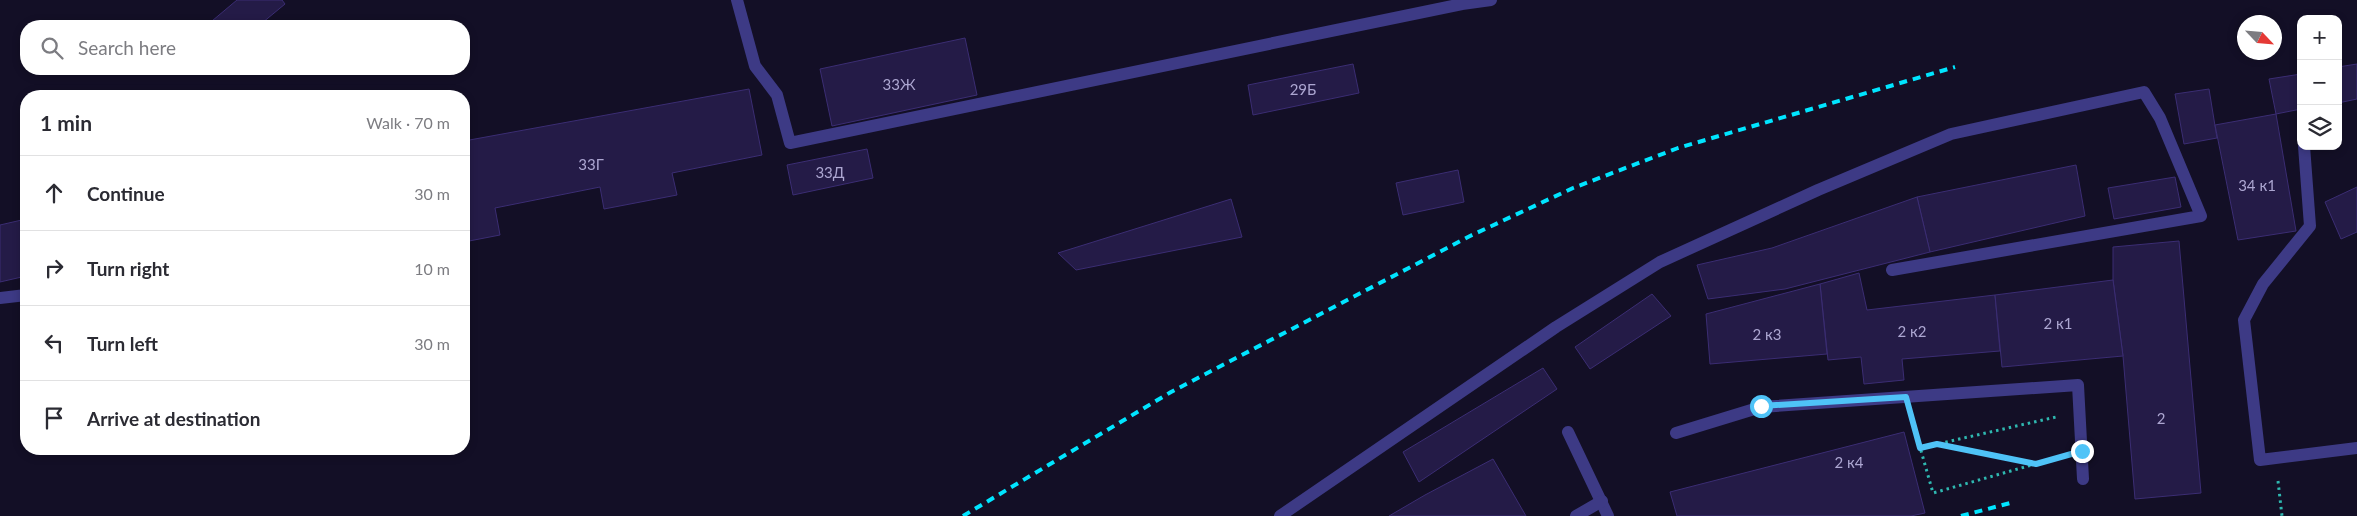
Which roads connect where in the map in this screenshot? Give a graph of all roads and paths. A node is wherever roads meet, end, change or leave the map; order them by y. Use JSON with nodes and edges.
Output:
{"nodes":[{"id":1,"x":738,"y":0,"type":"edge"},
{"id":2,"x":1491,"y":0,"type":"edge"},
{"id":3,"x":2304,"y":150,"type":"edge"},
{"id":4,"x":1892,"y":270,"type":"dead end"},
{"id":5,"x":20,"y":296,"type":"edge"},
{"id":6,"x":0,"y":298,"type":"edge"},
{"id":7,"x":1906,"y":397,"type":"junction"},
{"id":8,"x":2080,"y":411,"type":"junction"},
{"id":9,"x":1568,"y":432,"type":"dead end"},
{"id":10,"x":1676,"y":433,"type":"dead end"},
{"id":11,"x":1937,"y":444,"type":"junction"},
{"id":12,"x":1920,"y":448,"type":"junction"},
{"id":13,"x":2357,"y":448,"type":"edge"},
{"id":14,"x":2082,"y":451,"type":"junction"},
{"id":15,"x":2276,"y":458,"type":"junction"},
{"id":16,"x":2036,"y":464,"type":"junction"},
{"id":17,"x":2083,"y":479,"type":"dead end"},
{"id":18,"x":1602,"y":501,"type":"junction"},
{"id":19,"x":1280,"y":516,"type":"edge"},
{"id":20,"x":1576,"y":516,"type":"edge"},
{"id":21,"x":1608,"y":516,"type":"edge"},
{"id":22,"x":2282,"y":516,"type":"edge"}],
"edges":[{"from":1,"to":2,"type":"lane"},
{"from":3,"to":15,"type":"lane"},
{"from":4,"to":19,"type":"lane"},
{"from":5,"to":6,"type":"lane"},
{"from":7,"to":8,"type":"lane"},
{"from":7,"to":10,"type":"lane"},
{"from":7,"to":12,"type":"path"},
{"from":8,"to":11,"type":"path"},
{"from":8,"to":14,"type":"lane"},
{"from":9,"to":18,"type":"lane"},
{"from":11,"to":12,"type":"path"},
{"from":11,"to":16,"type":"path"},
{"from":12,"to":16,"type":"path"},
{"from":13,"to":15,"type":"lane"},
{"from":14,"to":16,"type":"path"},
{"from":14,"to":17,"type":"lane"},
{"from":15,"to":22,"type":"path"},
{"from":18,"to":20,"type":"lane"},
{"from":18,"to":21,"type":"lane"}]}
